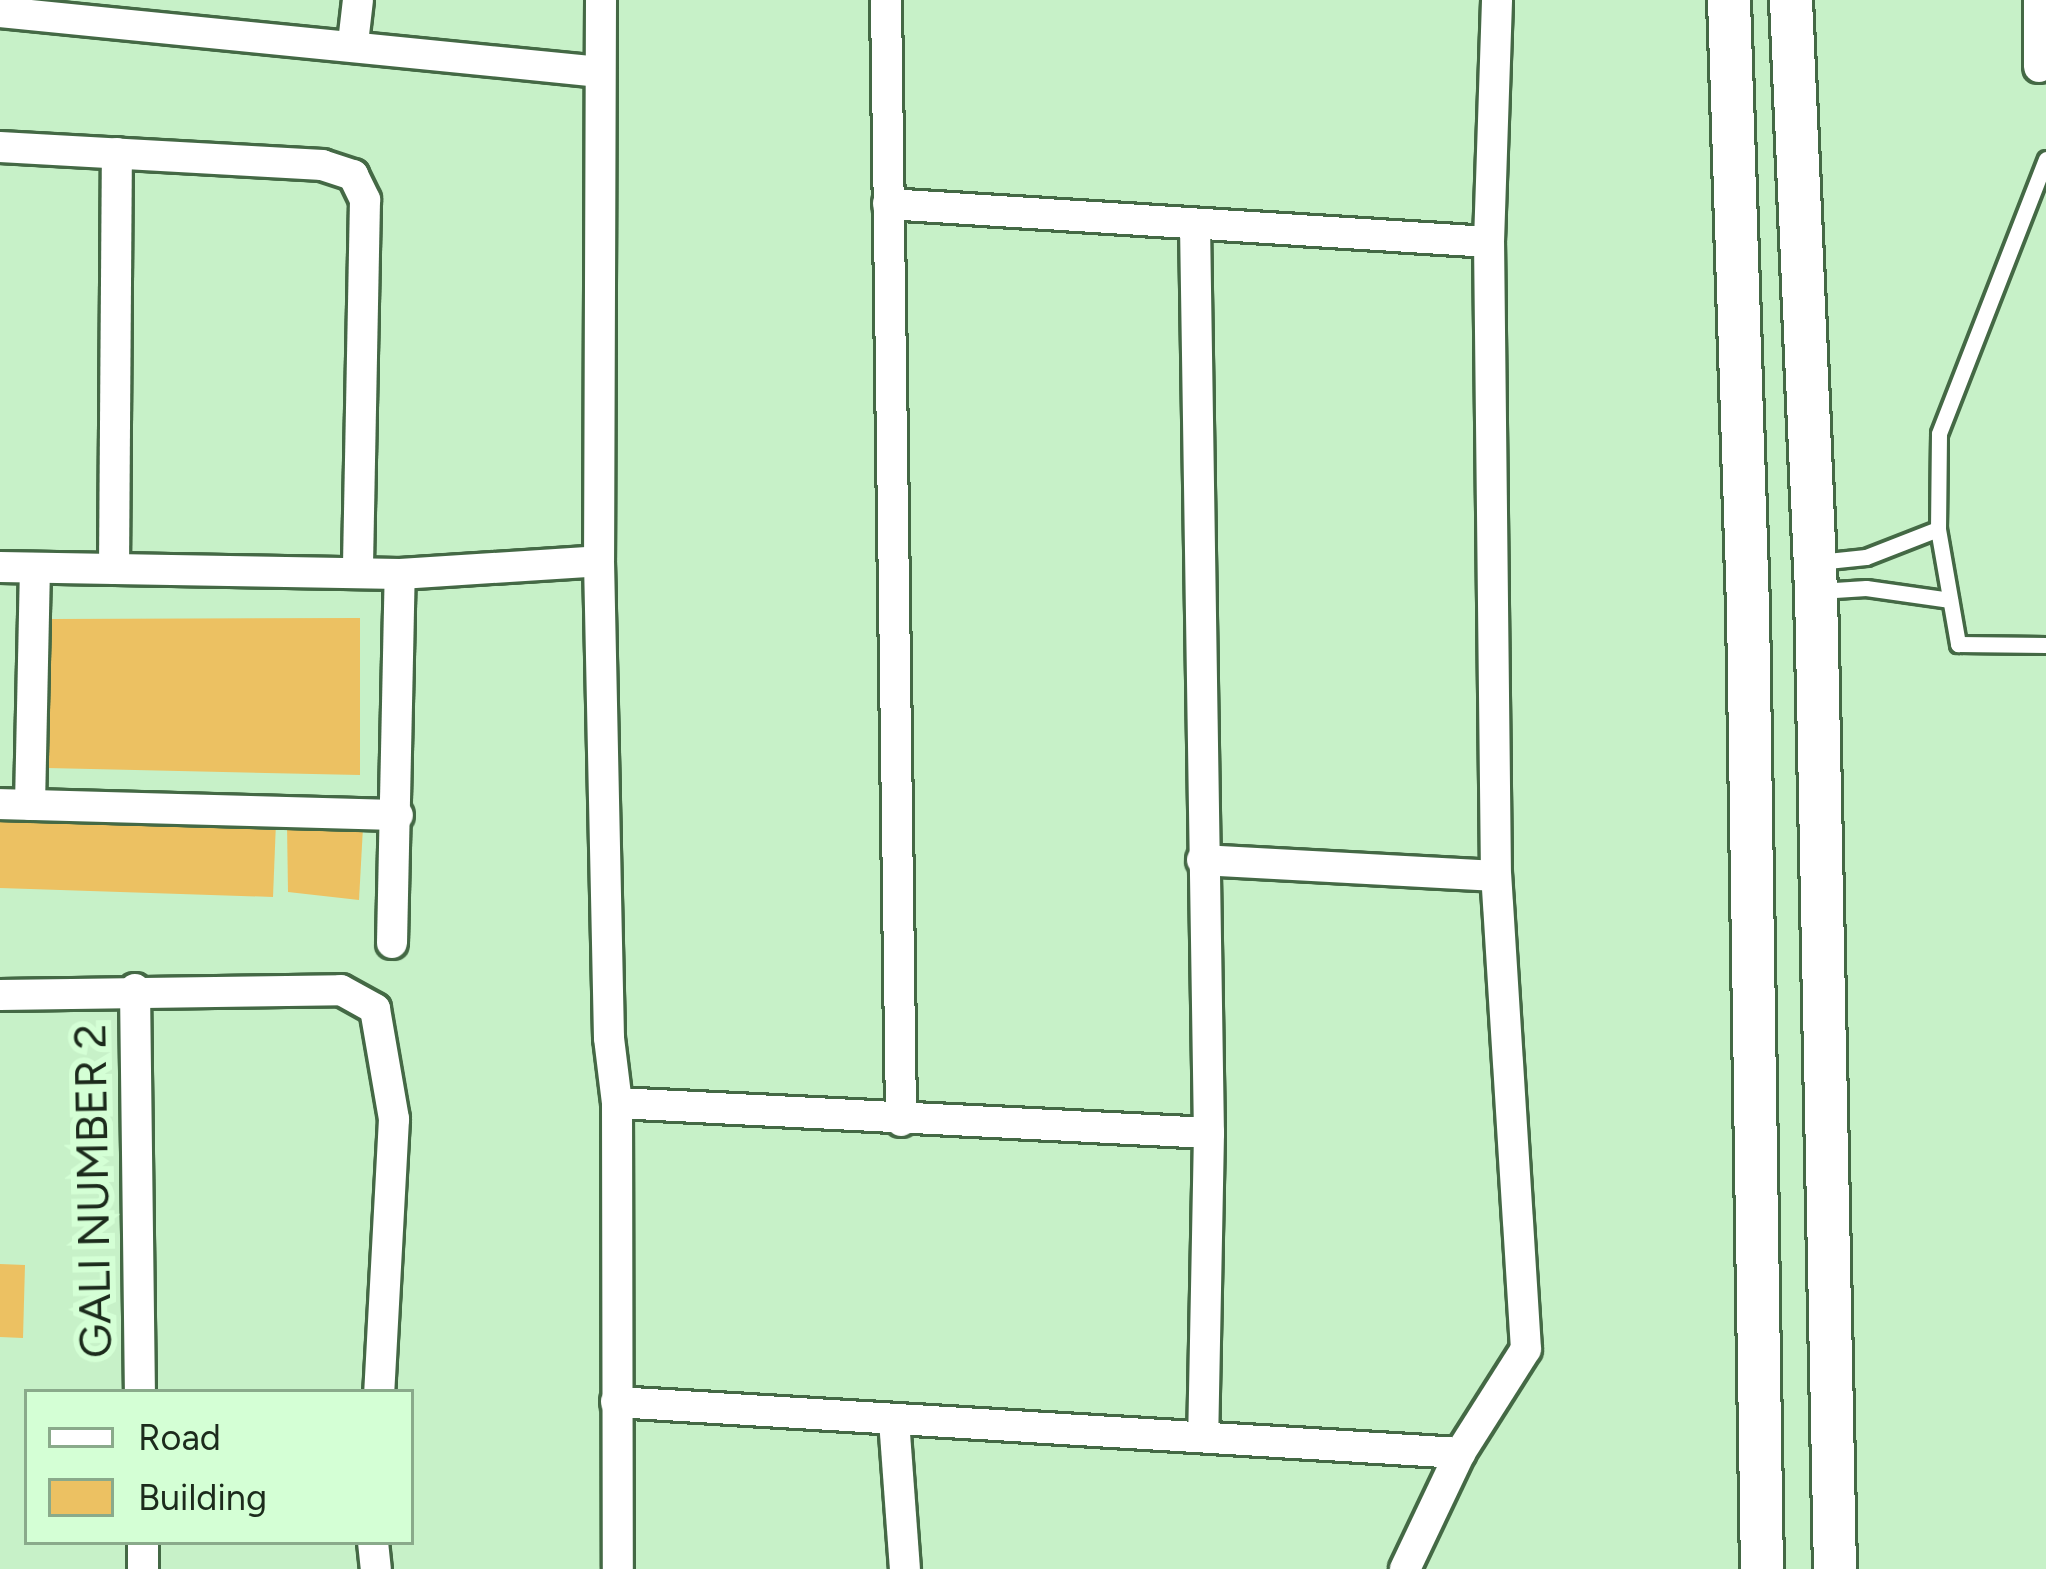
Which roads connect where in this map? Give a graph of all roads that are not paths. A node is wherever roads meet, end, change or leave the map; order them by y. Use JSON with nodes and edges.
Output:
{"nodes":[{"id":1,"x":358,"y":0,"type":"edge"},
{"id":2,"x":601,"y":0,"type":"edge"},
{"id":3,"x":886,"y":0,"type":"edge"},
{"id":4,"x":1497,"y":0,"type":"edge"},
{"id":5,"x":1729,"y":0,"type":"edge"},
{"id":6,"x":1791,"y":0,"type":"edge"},
{"id":7,"x":2038,"y":0,"type":"edge"},
{"id":8,"x":0,"y":12,"type":"edge"},
{"id":9,"x":128,"y":12,"type":"edge"},
{"id":10,"x":353,"y":44,"type":"junction"},
{"id":11,"x":2038,"y":67,"type":"dead end"},
{"id":12,"x":600,"y":72,"type":"junction"},
{"id":13,"x":0,"y":147,"type":"edge"},
{"id":14,"x":117,"y":153,"type":"junction"},
{"id":15,"x":2046,"y":159,"type":"edge"},
{"id":16,"x":888,"y":205,"type":"junction"},
{"id":17,"x":1195,"y":224,"type":"junction"},
{"id":18,"x":1489,"y":242,"type":"junction"},
{"id":19,"x":1938,"y":529,"type":"junction"},
{"id":20,"x":599,"y":561,"type":"junction"},
{"id":21,"x":0,"y":568,"type":"edge"},
{"id":22,"x":35,"y":568,"type":"junction"},
{"id":23,"x":114,"y":569,"type":"junction"},
{"id":24,"x":358,"y":572,"type":"junction"},
{"id":25,"x":400,"y":574,"type":"junction"},
{"id":26,"x":1815,"y":577,"type":"junction"},
{"id":27,"x":1950,"y":600,"type":"junction"},
{"id":28,"x":2046,"y":644,"type":"edge"},
{"id":29,"x":15,"y":804,"type":"edge"},
{"id":30,"x":398,"y":815,"type":"junction"},
{"id":31,"x":1202,"y":860,"type":"junction"},
{"id":32,"x":1496,"y":876,"type":"junction"},
{"id":33,"x":392,"y":944,"type":"dead end"},
{"id":34,"x":135,"y":989,"type":"junction"},
{"id":35,"x":0,"y":995,"type":"edge"},
{"id":36,"x":616,"y":1103,"type":"junction"},
{"id":37,"x":901,"y":1121,"type":"junction"},
{"id":38,"x":1209,"y":1133,"type":"junction"},
{"id":39,"x":140,"y":1389,"type":"edge"},
{"id":40,"x":379,"y":1389,"type":"edge"},
{"id":41,"x":616,"y":1402,"type":"junction"},
{"id":42,"x":894,"y":1420,"type":"junction"},
{"id":43,"x":1203,"y":1438,"type":"junction"},
{"id":44,"x":1460,"y":1453,"type":"junction"},
{"id":45,"x":619,"y":1569,"type":"edge"},
{"id":46,"x":904,"y":1569,"type":"edge"},
{"id":47,"x":1405,"y":1569,"type":"edge"},
{"id":48,"x":1762,"y":1569,"type":"edge"},
{"id":49,"x":1835,"y":1569,"type":"edge"}],
"edges":[{"from":1,"to":10,"type":"street"},
{"from":2,"to":12,"type":"street"},
{"from":3,"to":16,"type":"street"},
{"from":4,"to":18,"type":"street"},
{"from":5,"to":48,"type":"street"},
{"from":6,"to":26,"type":"street"},
{"from":7,"to":11,"type":"street"},
{"from":8,"to":9,"type":"street"},
{"from":9,"to":10,"type":"street"},
{"from":10,"to":12,"type":"street"},
{"from":12,"to":20,"type":"street"},
{"from":13,"to":14,"type":"street"},
{"from":14,"to":23,"type":"street"},
{"from":14,"to":24,"type":"street"},
{"from":15,"to":19,"type":"lane"},
{"from":16,"to":17,"type":"street"},
{"from":16,"to":37,"type":"street"},
{"from":17,"to":18,"type":"street"},
{"from":17,"to":31,"type":"street"},
{"from":18,"to":32,"type":"street"},
{"from":19,"to":26,"type":"lane"},
{"from":19,"to":27,"type":"lane"},
{"from":20,"to":25,"type":"street"},
{"from":20,"to":36,"type":"street"},
{"from":21,"to":22,"type":"street"},
{"from":22,"to":23,"type":"street"},
{"from":22,"to":29,"type":"street"},
{"from":23,"to":24,"type":"street"},
{"from":24,"to":25,"type":"street"},
{"from":25,"to":30,"type":"street"},
{"from":26,"to":27,"type":"lane"},
{"from":26,"to":49,"type":"street"},
{"from":27,"to":28,"type":"lane"},
{"from":29,"to":30,"type":"street"},
{"from":30,"to":33,"type":"street"},
{"from":31,"to":32,"type":"street"},
{"from":31,"to":38,"type":"street"},
{"from":32,"to":44,"type":"street"},
{"from":34,"to":35,"type":"street"},
{"from":34,"to":39,"type":"street","name":"GALI NUMBER 2"},
{"from":34,"to":40,"type":"street"},
{"from":36,"to":37,"type":"street"},
{"from":36,"to":41,"type":"street"},
{"from":37,"to":38,"type":"street"},
{"from":38,"to":43,"type":"street"},
{"from":41,"to":42,"type":"street"},
{"from":41,"to":45,"type":"street"},
{"from":42,"to":43,"type":"street"},
{"from":42,"to":46,"type":"street"},
{"from":43,"to":44,"type":"street"},
{"from":44,"to":47,"type":"street"}]}
